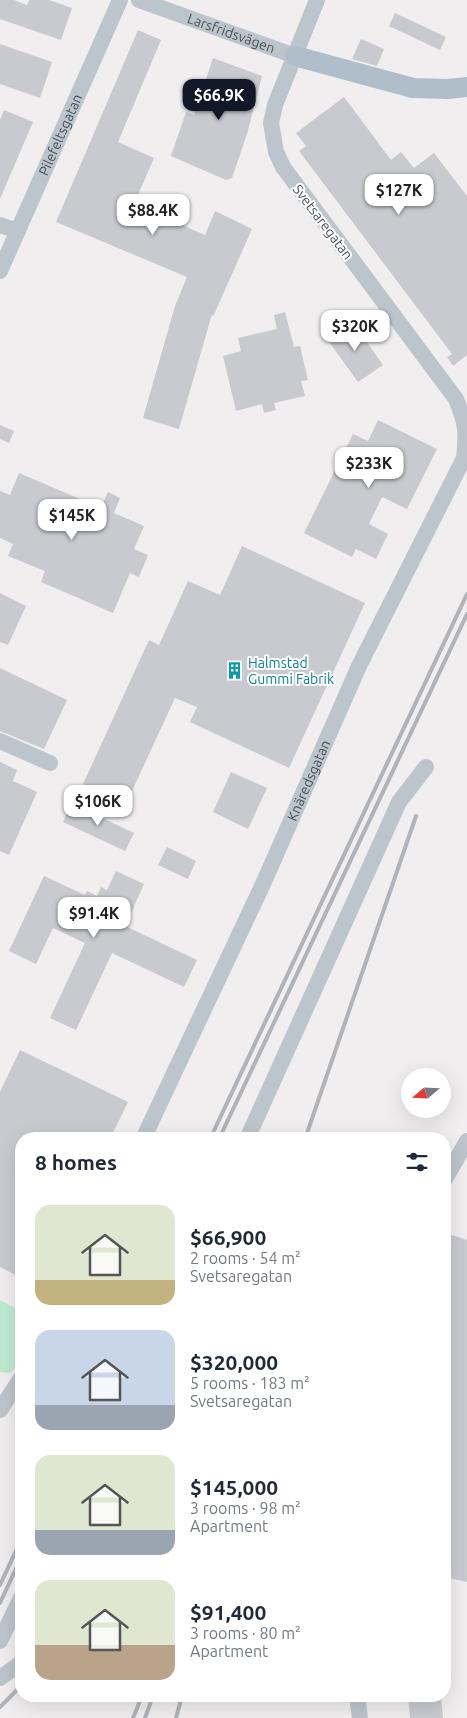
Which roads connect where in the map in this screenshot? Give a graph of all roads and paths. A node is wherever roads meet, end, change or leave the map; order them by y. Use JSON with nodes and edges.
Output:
{"nodes":[{"id":1,"x":120,"y":0,"type":"edge"},
{"id":2,"x":139,"y":0,"type":"edge"},
{"id":3,"x":317,"y":0,"type":"edge"},
{"id":4,"x":295,"y":56,"type":"junction"},
{"id":5,"x":467,"y":87,"type":"edge"},
{"id":6,"x":0,"y":225,"type":"edge"},
{"id":7,"x":18,"y":231,"type":"junction"},
{"id":8,"x":0,"y":271,"type":"edge"},
{"id":9,"x":465,"y":422,"type":"joint"},
{"id":10,"x":0,"y":741,"type":"edge"},
{"id":11,"x":50,"y":763,"type":"dead end"},
{"id":12,"x":426,"y":767,"type":"dead end"},
{"id":13,"x":146,"y":1132,"type":"edge"},
{"id":14,"x":250,"y":1132,"type":"edge"},
{"id":15,"x":467,"y":1141,"type":"edge"},
{"id":16,"x":451,"y":1169,"type":"edge"},
{"id":17,"x":15,"y":1383,"type":"edge"},
{"id":18,"x":5,"y":1391,"type":"edge"},
{"id":19,"x":0,"y":1410,"type":"edge"},
{"id":20,"x":15,"y":1611,"type":"edge"},
{"id":21,"x":0,"y":1642,"type":"edge"},
{"id":22,"x":15,"y":1667,"type":"edge"},
{"id":23,"x":0,"y":1678,"type":"edge"},
{"id":24,"x":358,"y":1702,"type":"edge"},
{"id":25,"x":360,"y":1718,"type":"edge"}],
"edges":[{"from":1,"to":7,"type":"street","name":"Pilefeltsgatan"},
{"from":2,"to":4,"type":"street","name":"Larsfridsvägen"},
{"from":3,"to":4,"type":"street","name":"Svetsaregatan"},
{"from":4,"to":5,"type":"main road"},
{"from":4,"to":9,"type":"street","name":"Svetsaregatan"},
{"from":6,"to":7,"type":"street"},
{"from":7,"to":8,"type":"street","name":"Pilefeltsgatan"},
{"from":9,"to":13,"type":"street","name":"Knäredsgatan"},
{"from":10,"to":11,"type":"street"},
{"from":12,"to":14,"type":"street"},
{"from":15,"to":16,"type":"street"},
{"from":17,"to":18,"type":"street"},
{"from":18,"to":19,"type":"street"},
{"from":20,"to":21,"type":"street"},
{"from":22,"to":23,"type":"street"},
{"from":24,"to":25,"type":"street"}]}
